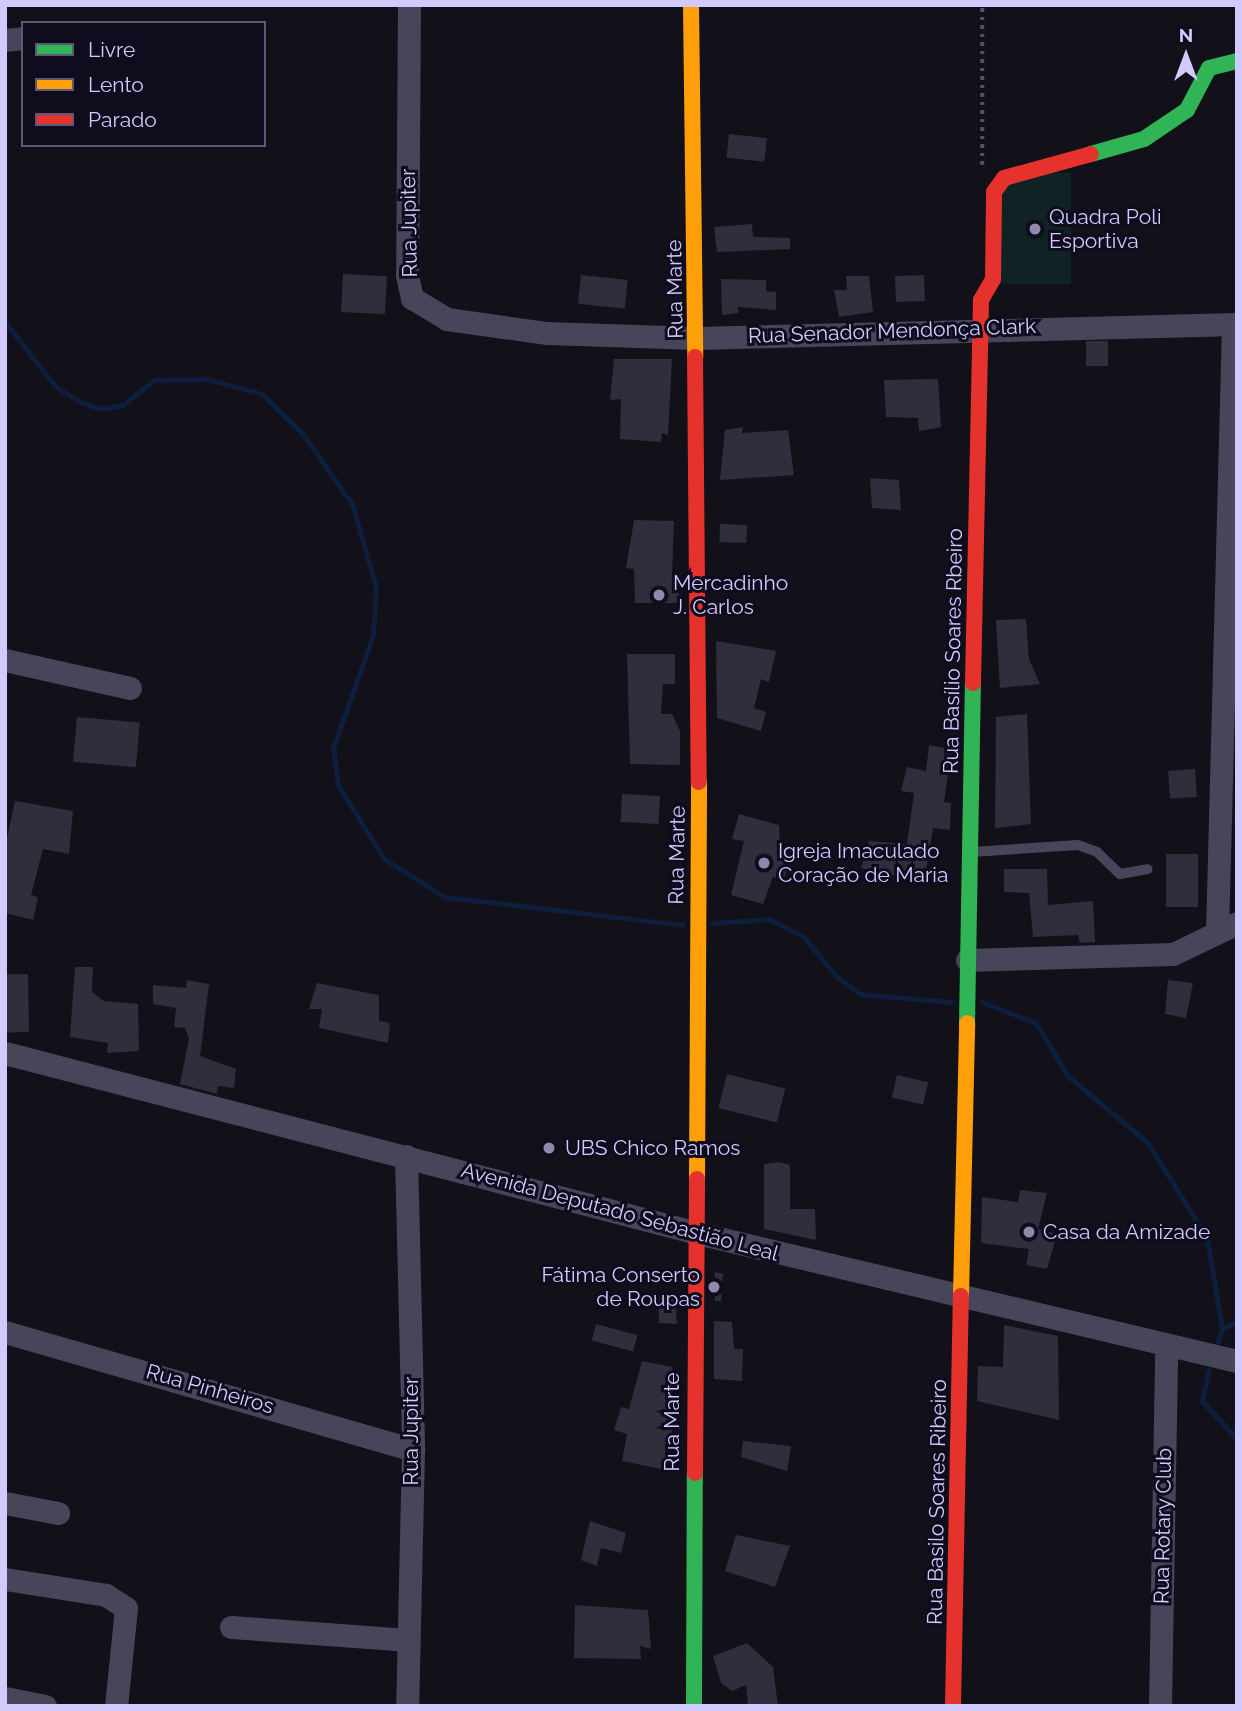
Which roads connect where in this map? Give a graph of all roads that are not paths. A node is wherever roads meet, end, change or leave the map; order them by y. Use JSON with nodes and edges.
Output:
{"nodes":[{"id":1,"x":409,"y":5,"type":"edge"},
{"id":2,"x":691,"y":5,"type":"edge"},
{"id":3,"x":1237,"y":61,"type":"edge"},
{"id":4,"x":1235,"y":324,"type":"edge"},
{"id":5,"x":981,"y":327,"type":"junction"},
{"id":6,"x":547,"y":333,"type":"joint"},
{"id":7,"x":697,"y":338,"type":"junction"},
{"id":8,"x":1234,"y":460,"type":"edge"},
{"id":9,"x":5,"y":660,"type":"edge"},
{"id":10,"x":130,"y":688,"type":"dead end"},
{"id":11,"x":970,"y":852,"type":"junction"},
{"id":12,"x":1149,"y":869,"type":"dead end"},
{"id":13,"x":1227,"y":928,"type":"edge"},
{"id":14,"x":967,"y":960,"type":"junction"},
{"id":15,"x":5,"y":1053,"type":"edge"},
{"id":16,"x":406,"y":1156,"type":"junction"},
{"id":17,"x":693,"y":1232,"type":"junction"},
{"id":18,"x":962,"y":1298,"type":"junction"},
{"id":19,"x":5,"y":1332,"type":"edge"},
{"id":20,"x":1166,"y":1345,"type":"junction"},
{"id":21,"x":1237,"y":1361,"type":"edge"},
{"id":22,"x":413,"y":1450,"type":"junction"},
{"id":23,"x":5,"y":1503,"type":"edge"},
{"id":24,"x":58,"y":1513,"type":"dead end"},
{"id":25,"x":5,"y":1579,"type":"edge"},
{"id":26,"x":230,"y":1627,"type":"dead end"},
{"id":27,"x":407,"y":1640,"type":"junction"},
{"id":28,"x":5,"y":1698,"type":"edge"},
{"id":29,"x":45,"y":1706,"type":"edge"},
{"id":30,"x":116,"y":1706,"type":"edge"},
{"id":31,"x":407,"y":1706,"type":"edge"},
{"id":32,"x":694,"y":1706,"type":"edge"},
{"id":33,"x":953,"y":1706,"type":"edge"},
{"id":34,"x":1160,"y":1706,"type":"edge"}],
"edges":[{"from":1,"to":6,"type":"street","name":"Rua Jupiter"},
{"from":2,"to":7,"type":"street","name":"Rua Marte"},
{"from":3,"to":5,"type":"street","name":"Rua Basílio Soares Rbeiro"},
{"from":4,"to":5,"type":"street","name":"Rua Senador Mendonça Clark"},
{"from":4,"to":8,"type":"street"},
{"from":5,"to":7,"type":"street","name":"Rua Senador Mendonça Clark"},
{"from":5,"to":11,"type":"street","name":"Rua Basílio Soares Rbeiro"},
{"from":6,"to":7,"type":"street","name":"Rua Senador Mendonça Clark"},
{"from":7,"to":17,"type":"street","name":"Rua Marte"},
{"from":8,"to":13,"type":"street"},
{"from":9,"to":10,"type":"street"},
{"from":11,"to":12,"type":"lane"},
{"from":11,"to":14,"type":"street","name":"Rua Basílio Soares Rbeiro"},
{"from":13,"to":14,"type":"street"},
{"from":14,"to":18,"type":"street","name":"Rua Basílio Soares Rbeiro"},
{"from":15,"to":16,"type":"street","name":"Avenida Deputado Sebastião Leal"},
{"from":16,"to":17,"type":"street","name":"Avenida Deputado Sebastião Leal"},
{"from":16,"to":22,"type":"street","name":"Rua Jupiter"},
{"from":17,"to":18,"type":"street","name":"Avenida Deputado Sebastião Leal"},
{"from":17,"to":32,"type":"street","name":"Rua Marte"},
{"from":18,"to":20,"type":"street","name":"Avenida Deputado Sebastião Leal"},
{"from":18,"to":33,"type":"street","name":"Rua Basilo Soares Ribeiro"},
{"from":19,"to":22,"type":"street","name":"Rua Pinheiros"},
{"from":20,"to":21,"type":"street","name":"Avenida Deputado Sebastião Leal"},
{"from":20,"to":34,"type":"street","name":"Rua Rotary Club"},
{"from":22,"to":27,"type":"street","name":"Rua Jupiter"},
{"from":23,"to":24,"type":"street"},
{"from":25,"to":30,"type":"street"},
{"from":26,"to":27,"type":"street"},
{"from":27,"to":31,"type":"street","name":"Rua Jupiter"},
{"from":28,"to":29,"type":"street"}]}
